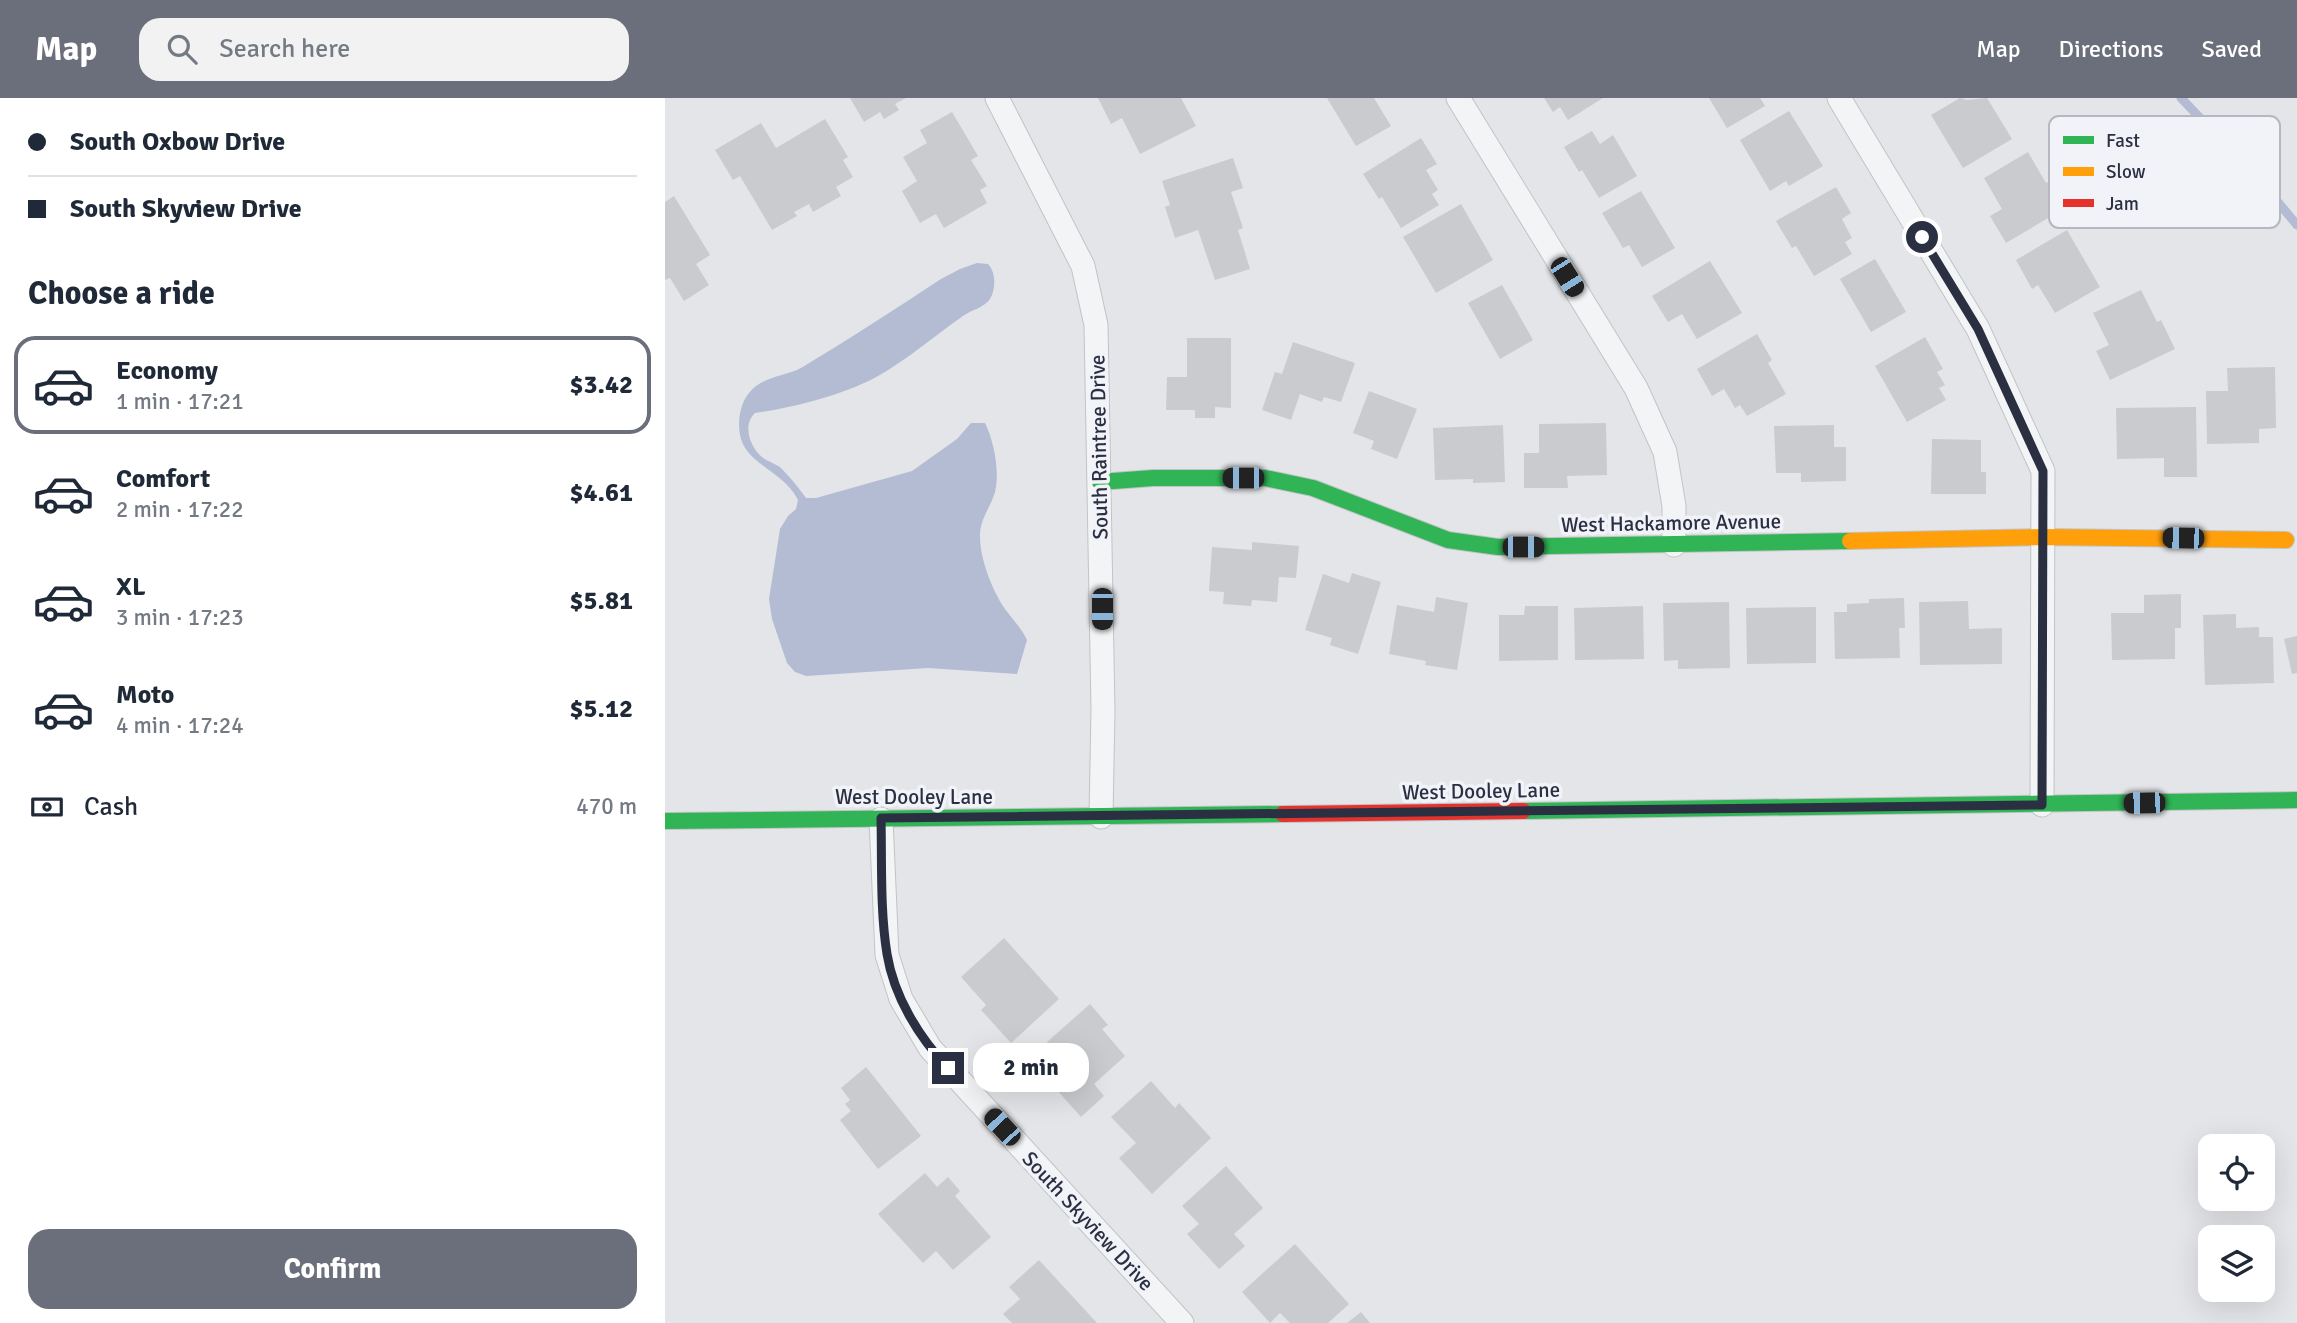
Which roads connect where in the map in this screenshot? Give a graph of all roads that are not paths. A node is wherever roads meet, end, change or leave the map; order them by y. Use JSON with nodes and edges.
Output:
{"nodes":[{"id":1,"x":997,"y":98,"type":"edge"},
{"id":2,"x":1458,"y":98,"type":"edge"},
{"id":3,"x":1839,"y":98,"type":"edge"},
{"id":4,"x":1100,"y":482,"type":"junction"},
{"id":5,"x":2044,"y":537,"type":"junction"},
{"id":6,"x":2286,"y":540,"type":"dead end"},
{"id":7,"x":1674,"y":545,"type":"junction"},
{"id":8,"x":2297,"y":800,"type":"edge"},
{"id":9,"x":2042,"y":805,"type":"junction"},
{"id":10,"x":1101,"y":817,"type":"junction"},
{"id":11,"x":881,"y":818,"type":"junction"},
{"id":12,"x":665,"y":821,"type":"edge"},
{"id":13,"x":1182,"y":1323,"type":"edge"}],
"edges":[{"from":1,"to":4,"type":"street","name":"South Raintree Drive"},
{"from":2,"to":7,"type":"street"},
{"from":3,"to":5,"type":"street"},
{"from":4,"to":7,"type":"street","name":"West Hackamore Avenue"},
{"from":4,"to":10,"type":"street","name":"South Raintree Drive"},
{"from":5,"to":6,"type":"street","name":"West Hackamore Avenue"},
{"from":5,"to":7,"type":"street","name":"West Hackamore Avenue"},
{"from":5,"to":9,"type":"street"},
{"from":8,"to":9,"type":"street","name":"West Dooley Lane"},
{"from":9,"to":10,"type":"street","name":"West Dooley Lane"},
{"from":10,"to":11,"type":"street","name":"West Dooley Lane"},
{"from":11,"to":12,"type":"street","name":"West Dooley Lane"},
{"from":11,"to":13,"type":"street","name":"South Skyview Drive"}]}
